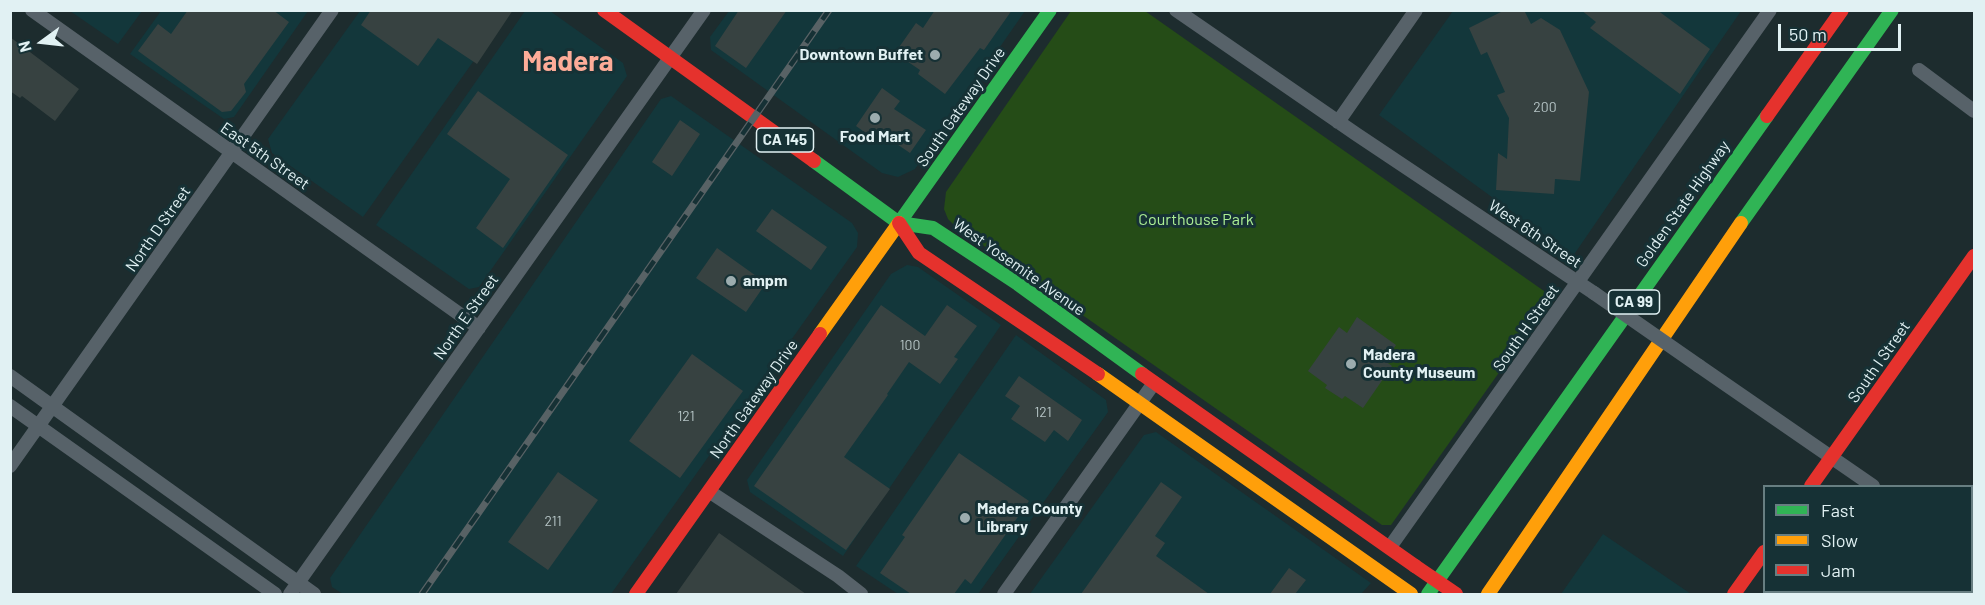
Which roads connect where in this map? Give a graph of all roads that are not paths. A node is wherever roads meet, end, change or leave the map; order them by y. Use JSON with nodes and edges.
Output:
{"nodes":[{"id":1,"x":32,"y":10,"type":"edge"},
{"id":2,"x":332,"y":10,"type":"edge"},
{"id":3,"x":604,"y":10,"type":"edge"},
{"id":4,"x":704,"y":10,"type":"edge"},
{"id":5,"x":1050,"y":10,"type":"edge"},
{"id":6,"x":1176,"y":10,"type":"edge"},
{"id":7,"x":1416,"y":10,"type":"edge"},
{"id":8,"x":1770,"y":10,"type":"edge"},
{"id":9,"x":1842,"y":10,"type":"edge"},
{"id":10,"x":1892,"y":10,"type":"edge"},
{"id":11,"x":670,"y":59,"type":"junction"},
{"id":12,"x":1919,"y":70,"type":"dead end"},
{"id":13,"x":1974,"y":111,"type":"edge"},
{"id":14,"x":1338,"y":122,"type":"junction"},
{"id":15,"x":232,"y":153,"type":"junction"},
{"id":16,"x":899,"y":223,"type":"junction"},
{"id":17,"x":1974,"y":256,"type":"edge"},
{"id":18,"x":1578,"y":283,"type":"junction"},
{"id":19,"x":479,"y":328,"type":"junction"},
{"id":20,"x":10,"y":376,"type":"edge"},
{"id":21,"x":1154,"y":383,"type":"junction"},
{"id":22,"x":1140,"y":403,"type":"junction"},
{"id":23,"x":10,"y":406,"type":"edge"},
{"id":24,"x":53,"y":406,"type":"junction"},
{"id":25,"x":39,"y":426,"type":"junction"},
{"id":26,"x":1832,"y":457,"type":"junction"},
{"id":27,"x":10,"y":466,"type":"edge"},
{"id":28,"x":1812,"y":485,"type":"edge"},
{"id":29,"x":1872,"y":485,"type":"edge"},
{"id":30,"x":710,"y":492,"type":"junction"},
{"id":31,"x":1390,"y":547,"type":"junction"},
{"id":32,"x":1763,"y":553,"type":"edge"},
{"id":33,"x":1374,"y":568,"type":"junction"},
{"id":34,"x":294,"y":589,"type":"edge"},
{"id":35,"x":1406,"y":591,"type":"edge"},
{"id":36,"x":275,"y":594,"type":"edge"},
{"id":37,"x":314,"y":594,"type":"edge"},
{"id":38,"x":636,"y":594,"type":"edge"},
{"id":39,"x":861,"y":594,"type":"edge"},
{"id":40,"x":1004,"y":594,"type":"edge"},
{"id":41,"x":1428,"y":594,"type":"edge"},
{"id":42,"x":1456,"y":594,"type":"edge"},
{"id":43,"x":1488,"y":594,"type":"edge"},
{"id":44,"x":1734,"y":594,"type":"edge"}],
"edges":[{"from":1,"to":15,"type":"street","name":"East 5th Street"},
{"from":2,"to":15,"type":"street","name":"North D Street"},
{"from":3,"to":11,"type":"main road","number":"CA 145"},
{"from":4,"to":11,"type":"street","name":"North E Street"},
{"from":5,"to":16,"type":"main road","name":"South Gateway Drive"},
{"from":6,"to":14,"type":"street","name":"West 6th Street"},
{"from":7,"to":14,"type":"street"},
{"from":8,"to":18,"type":"street","name":"South H Street"},
{"from":9,"to":41,"type":"main road","name":"Golden State Highway","number":"CA 99"},
{"from":10,"to":43,"type":"main road","number":"CA 99"},
{"from":11,"to":16,"type":"main road","number":"CA 145"},
{"from":11,"to":19,"type":"street","name":"North E Street"},
{"from":12,"to":13,"type":"street"},
{"from":14,"to":18,"type":"street","name":"West 6th Street"},
{"from":15,"to":19,"type":"street","name":"East 5th Street"},
{"from":15,"to":24,"type":"street","name":"North D Street"},
{"from":16,"to":21,"type":"main road","name":"West Yosemite Avenue"},
{"from":16,"to":22,"type":"main road"},
{"from":16,"to":30,"type":"main road","name":"North Gateway Drive"},
{"from":17,"to":26,"type":"main road","name":"South I Street"},
{"from":18,"to":26,"type":"street","name":"West 6th Street","bridge":true},
{"from":18,"to":31,"type":"street","name":"South H Street"},
{"from":19,"to":34,"type":"street","name":"North E Street"},
{"from":20,"to":24,"type":"street"},
{"from":21,"to":22,"type":"street"},
{"from":21,"to":31,"type":"main road","name":"West Yosemite Avenue"},
{"from":22,"to":33,"type":"main road"},
{"from":22,"to":40,"type":"street"},
{"from":23,"to":25,"type":"street"},
{"from":24,"to":25,"type":"street","name":"North D Street"},
{"from":24,"to":34,"type":"street"},
{"from":25,"to":27,"type":"street","name":"North D Street"},
{"from":25,"to":36,"type":"street"},
{"from":26,"to":28,"type":"main road","name":"South I Street"},
{"from":26,"to":29,"type":"street","name":"West 6th Street"},
{"from":30,"to":38,"type":"main road","name":"North Gateway Drive"},
{"from":30,"to":39,"type":"street"},
{"from":31,"to":33,"type":"main road"},
{"from":31,"to":42,"type":"main road","name":"West Yosemite Avenue","bridge":true},
{"from":32,"to":44,"type":"main road"},
{"from":33,"to":35,"type":"main road"},
{"from":34,"to":37,"type":"street"}]}
